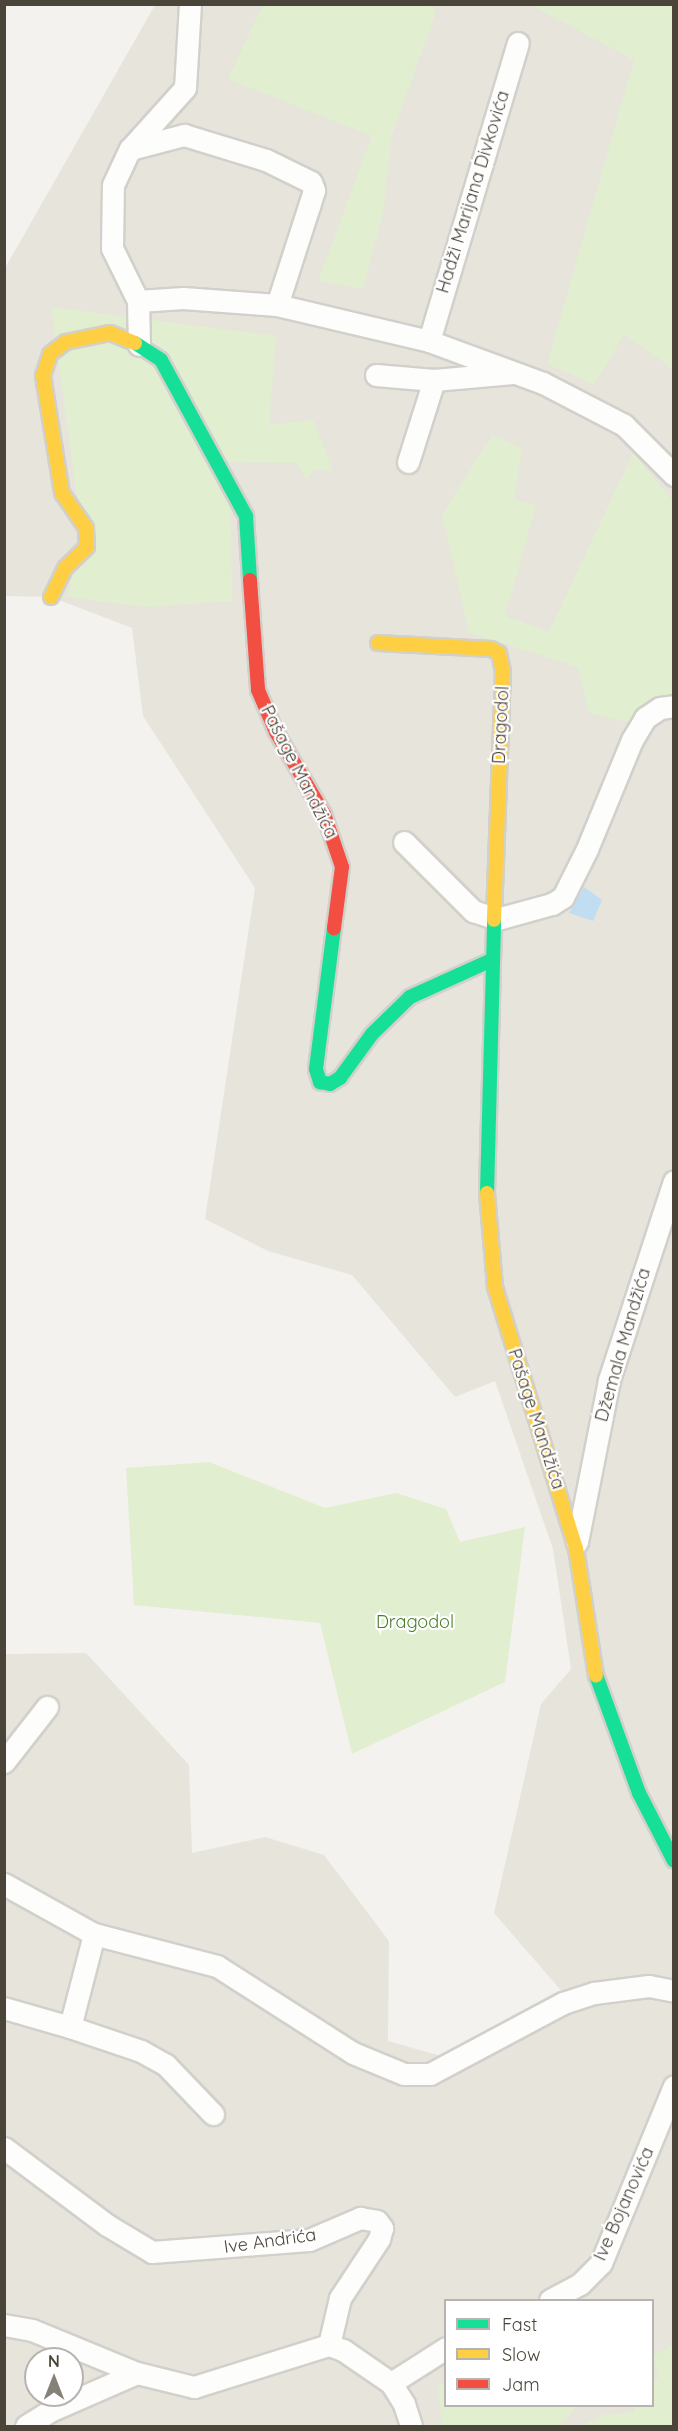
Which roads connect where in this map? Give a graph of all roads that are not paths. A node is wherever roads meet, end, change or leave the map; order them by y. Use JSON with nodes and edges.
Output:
{"nodes":[{"id":1,"x":190,"y":4,"type":"edge"},
{"id":2,"x":518,"y":43,"type":"dead end"},
{"id":3,"x":130,"y":149,"type":"junction"},
{"id":4,"x":138,"y":301,"type":"junction"},
{"id":5,"x":277,"y":305,"type":"junction"},
{"id":6,"x":429,"y":341,"type":"junction"},
{"id":7,"x":139,"y":345,"type":"junction"},
{"id":8,"x":520,"y":373,"type":"junction"},
{"id":9,"x":376,"y":375,"type":"dead end"},
{"id":10,"x":434,"y":380,"type":"junction"},
{"id":11,"x":408,"y":462,"type":"dead end"},
{"id":12,"x":674,"y":475,"type":"edge"},
{"id":13,"x":51,"y":597,"type":"dead end"},
{"id":14,"x":378,"y":643,"type":"dead end"},
{"id":15,"x":674,"y":706,"type":"edge"},
{"id":16,"x":404,"y":842,"type":"dead end"},
{"id":17,"x":497,"y":920,"type":"junction"},
{"id":18,"x":492,"y":960,"type":"junction"},
{"id":19,"x":674,"y":1181,"type":"edge"},
{"id":20,"x":576,"y":1548,"type":"junction"},
{"id":21,"x":47,"y":1707,"type":"dead end"},
{"id":22,"x":4,"y":1762,"type":"edge"},
{"id":23,"x":674,"y":1861,"type":"edge"},
{"id":24,"x":4,"y":1884,"type":"edge"},
{"id":25,"x":94,"y":1934,"type":"junction"},
{"id":26,"x":674,"y":1991,"type":"edge"},
{"id":27,"x":4,"y":2008,"type":"edge"},
{"id":28,"x":70,"y":2027,"type":"junction"},
{"id":29,"x":674,"y":2086,"type":"edge"},
{"id":30,"x":213,"y":2114,"type":"dead end"},
{"id":31,"x":4,"y":2148,"type":"edge"},
{"id":32,"x":554,"y":2299,"type":"edge"},
{"id":33,"x":4,"y":2325,"type":"edge"},
{"id":34,"x":329,"y":2345,"type":"junction"},
{"id":35,"x":444,"y":2349,"type":"edge"},
{"id":36,"x":136,"y":2373,"type":"junction"},
{"id":37,"x":391,"y":2383,"type":"junction"},
{"id":38,"x":26,"y":2427,"type":"edge"},
{"id":39,"x":411,"y":2427,"type":"edge"}],
"edges":[{"from":1,"to":3,"type":"street"},
{"from":2,"to":6,"type":"street","name":"Hadži Marijana Divkovića"},
{"from":3,"to":4,"type":"street"},
{"from":3,"to":5,"type":"street"},
{"from":4,"to":5,"type":"street"},
{"from":4,"to":7,"type":"street"},
{"from":5,"to":6,"type":"street"},
{"from":6,"to":8,"type":"street"},
{"from":7,"to":13,"type":"street","name":"Pašage Mandžića"},
{"from":7,"to":18,"type":"street","name":"Pašage Mandžića"},
{"from":8,"to":10,"type":"street"},
{"from":8,"to":12,"type":"street"},
{"from":9,"to":10,"type":"street"},
{"from":10,"to":11,"type":"street"},
{"from":14,"to":17,"type":"street","name":"Dragodol"},
{"from":15,"to":17,"type":"street"},
{"from":16,"to":17,"type":"street"},
{"from":17,"to":18,"type":"street","name":"Pašage Mandžića"},
{"from":18,"to":20,"type":"street","name":"Pašage Mandžića"},
{"from":19,"to":20,"type":"street","name":"Džemala Mandžića"},
{"from":20,"to":23,"type":"street","name":"Pašage Mandžića"},
{"from":21,"to":22,"type":"street"},
{"from":24,"to":25,"type":"street"},
{"from":25,"to":26,"type":"street"},
{"from":25,"to":28,"type":"street"},
{"from":27,"to":28,"type":"street"},
{"from":28,"to":30,"type":"street"},
{"from":29,"to":32,"type":"street","name":"Ive Bojanovića"},
{"from":31,"to":34,"type":"street","name":"Ive Andrića"},
{"from":33,"to":36,"type":"street"},
{"from":34,"to":36,"type":"street"},
{"from":34,"to":37,"type":"street"},
{"from":35,"to":37,"type":"street"},
{"from":36,"to":38,"type":"street"},
{"from":37,"to":39,"type":"street"}]}
